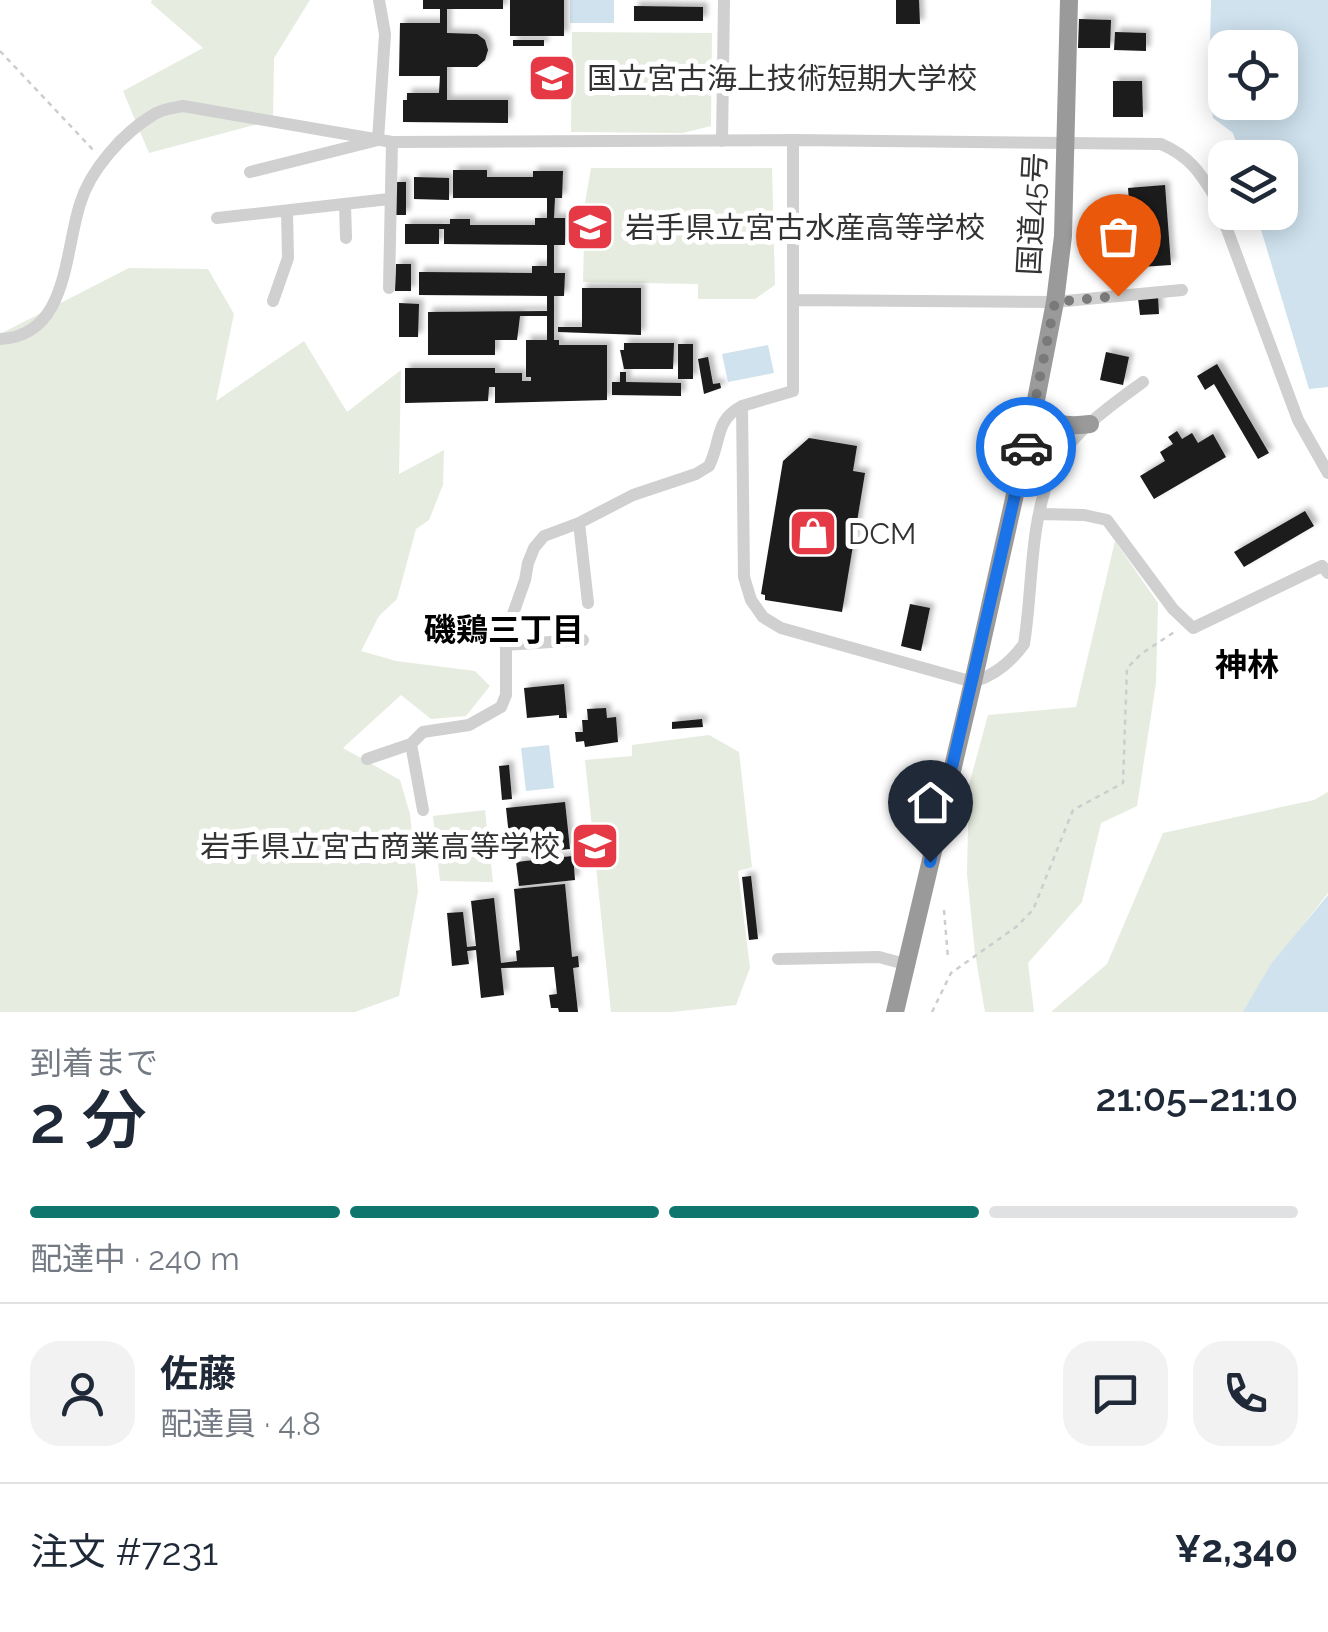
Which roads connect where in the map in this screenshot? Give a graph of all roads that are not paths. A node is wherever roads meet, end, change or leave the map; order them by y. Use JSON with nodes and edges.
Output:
{"nodes":[{"id":1,"x":379,"y":0,"type":"edge"},
{"id":2,"x":724,"y":0,"type":"edge"},
{"id":3,"x":1069,"y":0,"type":"edge"},
{"id":4,"x":794,"y":140,"type":"junction"},
{"id":5,"x":384,"y":141,"type":"junction"},
{"id":6,"x":722,"y":141,"type":"junction"},
{"id":7,"x":1064,"y":142,"type":"junction"},
{"id":8,"x":250,"y":172,"type":"dead end"},
{"id":9,"x":389,"y":199,"type":"junction"},
{"id":10,"x":345,"y":204,"type":"junction"},
{"id":11,"x":287,"y":212,"type":"junction"},
{"id":12,"x":218,"y":218,"type":"dead end"},
{"id":13,"x":346,"y":238,"type":"dead end"},
{"id":14,"x":389,"y":288,"type":"dead end"},
{"id":15,"x":1182,"y":290,"type":"dead end"},
{"id":16,"x":794,"y":300,"type":"junction"},
{"id":17,"x":273,"y":301,"type":"dead end"},
{"id":18,"x":1055,"y":302,"type":"junction"},
{"id":19,"x":0,"y":339,"type":"edge"},
{"id":20,"x":1142,"y":382,"type":"dead end"},
{"id":21,"x":742,"y":406,"type":"junction"},
{"id":22,"x":1035,"y":406,"type":"junction"},
{"id":23,"x":1090,"y":424,"type":"junction"},
{"id":24,"x":1328,"y":473,"type":"edge"},
{"id":25,"x":1041,"y":514,"type":"junction"},
{"id":26,"x":578,"y":523,"type":"junction"},
{"id":27,"x":1328,"y":572,"type":"edge"},
{"id":28,"x":588,"y":603,"type":"dead end"},
{"id":29,"x":583,"y":640,"type":"dead end"},
{"id":30,"x":505,"y":645,"type":"junction"},
{"id":31,"x":974,"y":682,"type":"junction"},
{"id":32,"x":411,"y":744,"type":"junction"},
{"id":33,"x":367,"y":758,"type":"dead end"},
{"id":34,"x":423,"y":810,"type":"dead end"},
{"id":35,"x":778,"y":959,"type":"dead end"},
{"id":36,"x":906,"y":964,"type":"junction"},
{"id":37,"x":895,"y":1012,"type":"edge"}],
"edges":[{"from":1,"to":5,"type":"street"},
{"from":2,"to":6,"type":"street"},
{"from":3,"to":7,"type":"highway","name":"国道45号"},
{"from":4,"to":6,"type":"street"},
{"from":4,"to":7,"type":"street"},
{"from":4,"to":16,"type":"street"},
{"from":5,"to":6,"type":"street"},
{"from":5,"to":8,"type":"street"},
{"from":5,"to":9,"type":"street"},
{"from":5,"to":19,"type":"street"},
{"from":7,"to":18,"type":"highway","name":"国道45号"},
{"from":7,"to":24,"type":"street"},
{"from":9,"to":10,"type":"street"},
{"from":9,"to":14,"type":"street"},
{"from":10,"to":11,"type":"street"},
{"from":10,"to":13,"type":"street"},
{"from":11,"to":12,"type":"street"},
{"from":11,"to":17,"type":"street"},
{"from":15,"to":18,"type":"street"},
{"from":16,"to":18,"type":"street"},
{"from":16,"to":21,"type":"street"},
{"from":18,"to":22,"type":"highway","name":"国道45号"},
{"from":20,"to":23,"type":"street"},
{"from":21,"to":26,"type":"street"},
{"from":21,"to":31,"type":"street"},
{"from":22,"to":23,"type":"highway"},
{"from":22,"to":31,"type":"highway","name":"国道45号"},
{"from":23,"to":25,"type":"street"},
{"from":25,"to":27,"type":"street"},
{"from":25,"to":31,"type":"street"},
{"from":26,"to":28,"type":"street"},
{"from":26,"to":30,"type":"street"},
{"from":29,"to":30,"type":"street"},
{"from":30,"to":32,"type":"street"},
{"from":31,"to":36,"type":"highway","name":"国道45号"},
{"from":32,"to":33,"type":"street"},
{"from":32,"to":34,"type":"street"},
{"from":35,"to":36,"type":"street"},
{"from":36,"to":37,"type":"highway","name":"国道45号"}]}
